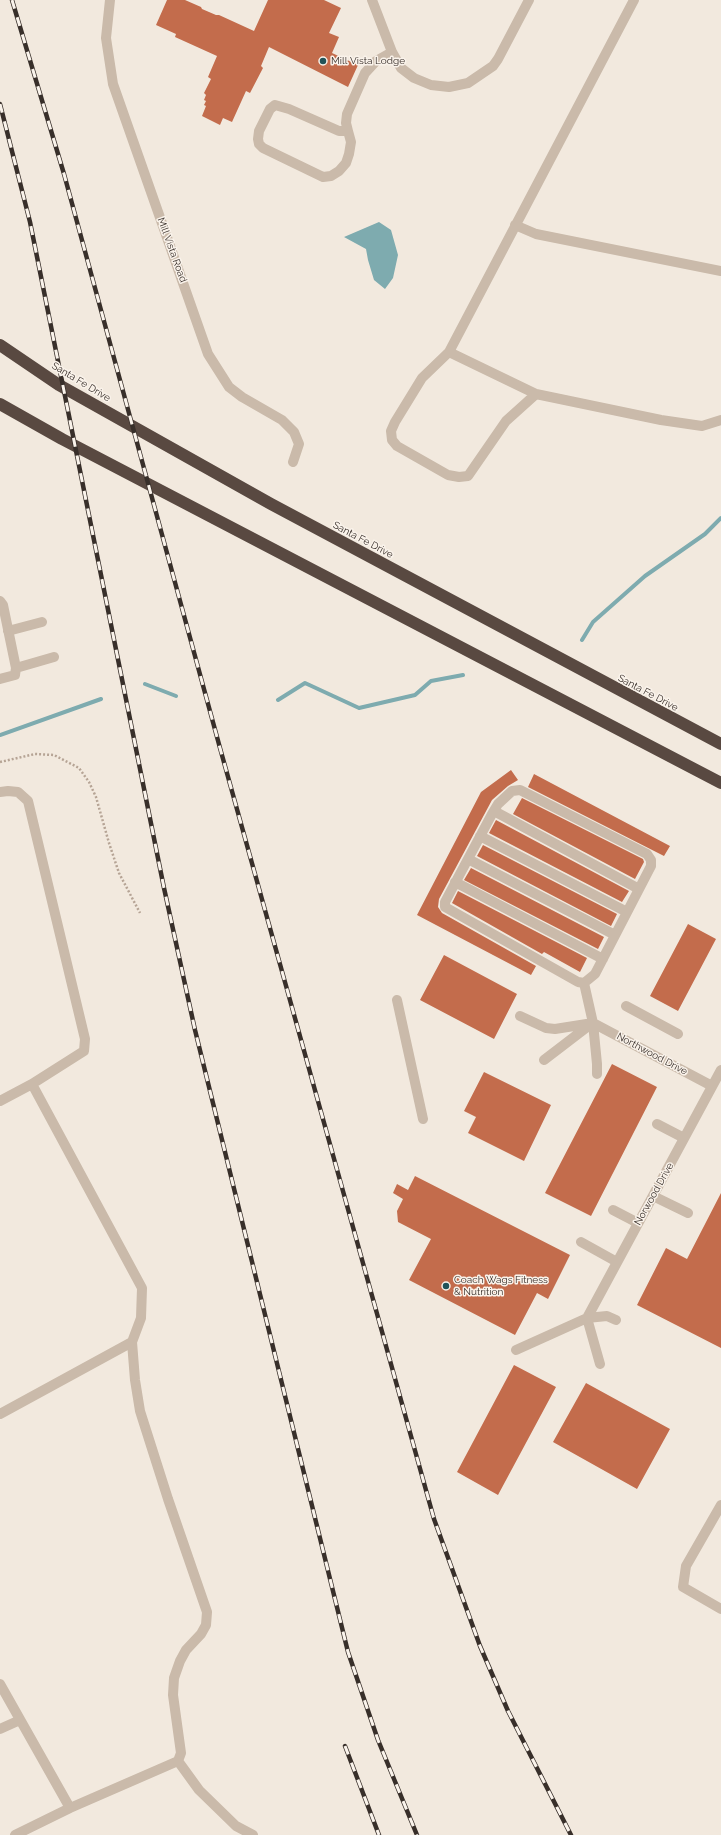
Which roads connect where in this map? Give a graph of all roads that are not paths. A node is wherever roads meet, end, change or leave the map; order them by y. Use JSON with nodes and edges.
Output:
{"nodes":[{"id":1,"x":110,"y":0,"type":"edge"},
{"id":2,"x":372,"y":0,"type":"edge"},
{"id":3,"x":528,"y":0,"type":"edge"},
{"id":4,"x":634,"y":0,"type":"edge"},
{"id":5,"x":392,"y":52,"type":"junction"},
{"id":6,"x":348,"y":131,"type":"junction"},
{"id":7,"x":515,"y":225,"type":"junction"},
{"id":8,"x":721,"y":271,"type":"edge"},
{"id":9,"x":0,"y":345,"type":"edge"},
{"id":10,"x":449,"y":352,"type":"junction"},
{"id":11,"x":536,"y":394,"type":"junction"},
{"id":12,"x":0,"y":404,"type":"edge"},
{"id":13,"x":721,"y":420,"type":"edge"},
{"id":14,"x":293,"y":462,"type":"dead end"},
{"id":15,"x":0,"y":601,"type":"edge"},
{"id":16,"x":42,"y":622,"type":"dead end"},
{"id":17,"x":8,"y":631,"type":"junction"},
{"id":18,"x":54,"y":657,"type":"dead end"},
{"id":19,"x":16,"y":668,"type":"junction"},
{"id":20,"x":0,"y":679,"type":"edge"},
{"id":21,"x":721,"y":744,"type":"edge"},
{"id":22,"x":721,"y":783,"type":"edge"},
{"id":23,"x":0,"y":792,"type":"edge"},
{"id":24,"x":494,"y":811,"type":"junction"},
{"id":25,"x":480,"y":836,"type":"junction"},
{"id":26,"x":468,"y":859,"type":"junction"},
{"id":27,"x":455,"y":882,"type":"junction"},
{"id":28,"x":639,"y":889,"type":"junction"},
{"id":29,"x":627,"y":912,"type":"junction"},
{"id":30,"x":615,"y":936,"type":"junction"},
{"id":31,"x":603,"y":959,"type":"junction"},
{"id":32,"x":584,"y":983,"type":"junction"},
{"id":33,"x":397,"y":1000,"type":"dead end"},
{"id":34,"x":626,"y":1006,"type":"dead end"},
{"id":35,"x":520,"y":1016,"type":"dead end"},
{"id":36,"x":593,"y":1023,"type":"junction"},
{"id":37,"x":678,"y":1034,"type":"dead end"},
{"id":38,"x":544,"y":1060,"type":"dead end"},
{"id":39,"x":721,"y":1070,"type":"edge"},
{"id":40,"x":597,"y":1074,"type":"dead end"},
{"id":41,"x":32,"y":1084,"type":"junction"},
{"id":42,"x":712,"y":1086,"type":"junction"},
{"id":43,"x":0,"y":1101,"type":"edge"},
{"id":44,"x":423,"y":1119,"type":"dead end"},
{"id":45,"x":657,"y":1124,"type":"dead end"},
{"id":46,"x":684,"y":1138,"type":"junction"},
{"id":47,"x":653,"y":1196,"type":"junction"},
{"id":48,"x":614,"y":1210,"type":"dead end"},
{"id":49,"x":688,"y":1213,"type":"dead end"},
{"id":50,"x":638,"y":1223,"type":"junction"},
{"id":51,"x":581,"y":1242,"type":"dead end"},
{"id":52,"x":617,"y":1262,"type":"junction"},
{"id":53,"x":587,"y":1318,"type":"junction"},
{"id":54,"x":616,"y":1320,"type":"dead end"},
{"id":55,"x":132,"y":1342,"type":"junction"},
{"id":56,"x":516,"y":1350,"type":"dead end"},
{"id":57,"x":600,"y":1364,"type":"dead end"},
{"id":58,"x":0,"y":1414,"type":"edge"},
{"id":59,"x":721,"y":1505,"type":"edge"},
{"id":60,"x":721,"y":1609,"type":"edge"},
{"id":61,"x":0,"y":1684,"type":"edge"},
{"id":62,"x":20,"y":1720,"type":"junction"},
{"id":63,"x":0,"y":1729,"type":"edge"},
{"id":64,"x":178,"y":1761,"type":"junction"},
{"id":65,"x":70,"y":1808,"type":"junction"},
{"id":66,"x":22,"y":1834,"type":"edge"},
{"id":67,"x":253,"y":1835,"type":"edge"}],
"edges":[{"from":1,"to":14,"type":"street","name":"Mill Vista Road"},
{"from":2,"to":5,"type":"street"},
{"from":3,"to":5,"type":"street"},
{"from":4,"to":7,"type":"street"},
{"from":5,"to":6,"type":"street"},
{"from":6,"to":6,"type":"street"},
{"from":7,"to":8,"type":"street"},
{"from":7,"to":10,"type":"street"},
{"from":9,"to":21,"type":"highway","name":"Santa Fe Drive"},
{"from":10,"to":11,"type":"street"},
{"from":10,"to":11,"type":"street"},
{"from":11,"to":13,"type":"street"},
{"from":12,"to":22,"type":"highway"},
{"from":15,"to":17,"type":"street"},
{"from":16,"to":17,"type":"street"},
{"from":17,"to":19,"type":"street"},
{"from":18,"to":19,"type":"street"},
{"from":19,"to":20,"type":"street"},
{"from":23,"to":41,"type":"street"},
{"from":24,"to":25,"type":"street"},
{"from":24,"to":28,"type":"street"},
{"from":24,"to":28,"type":"street"},
{"from":25,"to":26,"type":"street"},
{"from":25,"to":29,"type":"street"},
{"from":26,"to":27,"type":"street"},
{"from":26,"to":30,"type":"street"},
{"from":27,"to":31,"type":"street"},
{"from":27,"to":32,"type":"street"},
{"from":28,"to":29,"type":"street"},
{"from":29,"to":30,"type":"street"},
{"from":30,"to":31,"type":"street"},
{"from":31,"to":32,"type":"street"},
{"from":32,"to":36,"type":"street"},
{"from":33,"to":44,"type":"street"},
{"from":34,"to":37,"type":"street"},
{"from":35,"to":36,"type":"street"},
{"from":36,"to":38,"type":"street"},
{"from":36,"to":40,"type":"street"},
{"from":36,"to":42,"type":"street","name":"Northwood Drive"},
{"from":39,"to":42,"type":"street","name":"Norwood Drive"},
{"from":41,"to":43,"type":"street"},
{"from":41,"to":55,"type":"street"},
{"from":42,"to":46,"type":"street","name":"Norwood Drive"},
{"from":45,"to":46,"type":"street"},
{"from":46,"to":47,"type":"street","name":"Norwood Drive"},
{"from":47,"to":49,"type":"street"},
{"from":47,"to":50,"type":"street","name":"Norwood Drive"},
{"from":48,"to":50,"type":"street"},
{"from":50,"to":52,"type":"street","name":"Norwood Drive"},
{"from":51,"to":52,"type":"street"},
{"from":52,"to":53,"type":"street","name":"Norwood Drive"},
{"from":53,"to":54,"type":"street"},
{"from":53,"to":56,"type":"street"},
{"from":53,"to":57,"type":"street"},
{"from":55,"to":58,"type":"street"},
{"from":55,"to":64,"type":"street"},
{"from":59,"to":60,"type":"street"},
{"from":61,"to":62,"type":"street"},
{"from":62,"to":63,"type":"street"},
{"from":62,"to":65,"type":"street"},
{"from":64,"to":65,"type":"street"},
{"from":64,"to":67,"type":"street"},
{"from":65,"to":66,"type":"street"}]}
